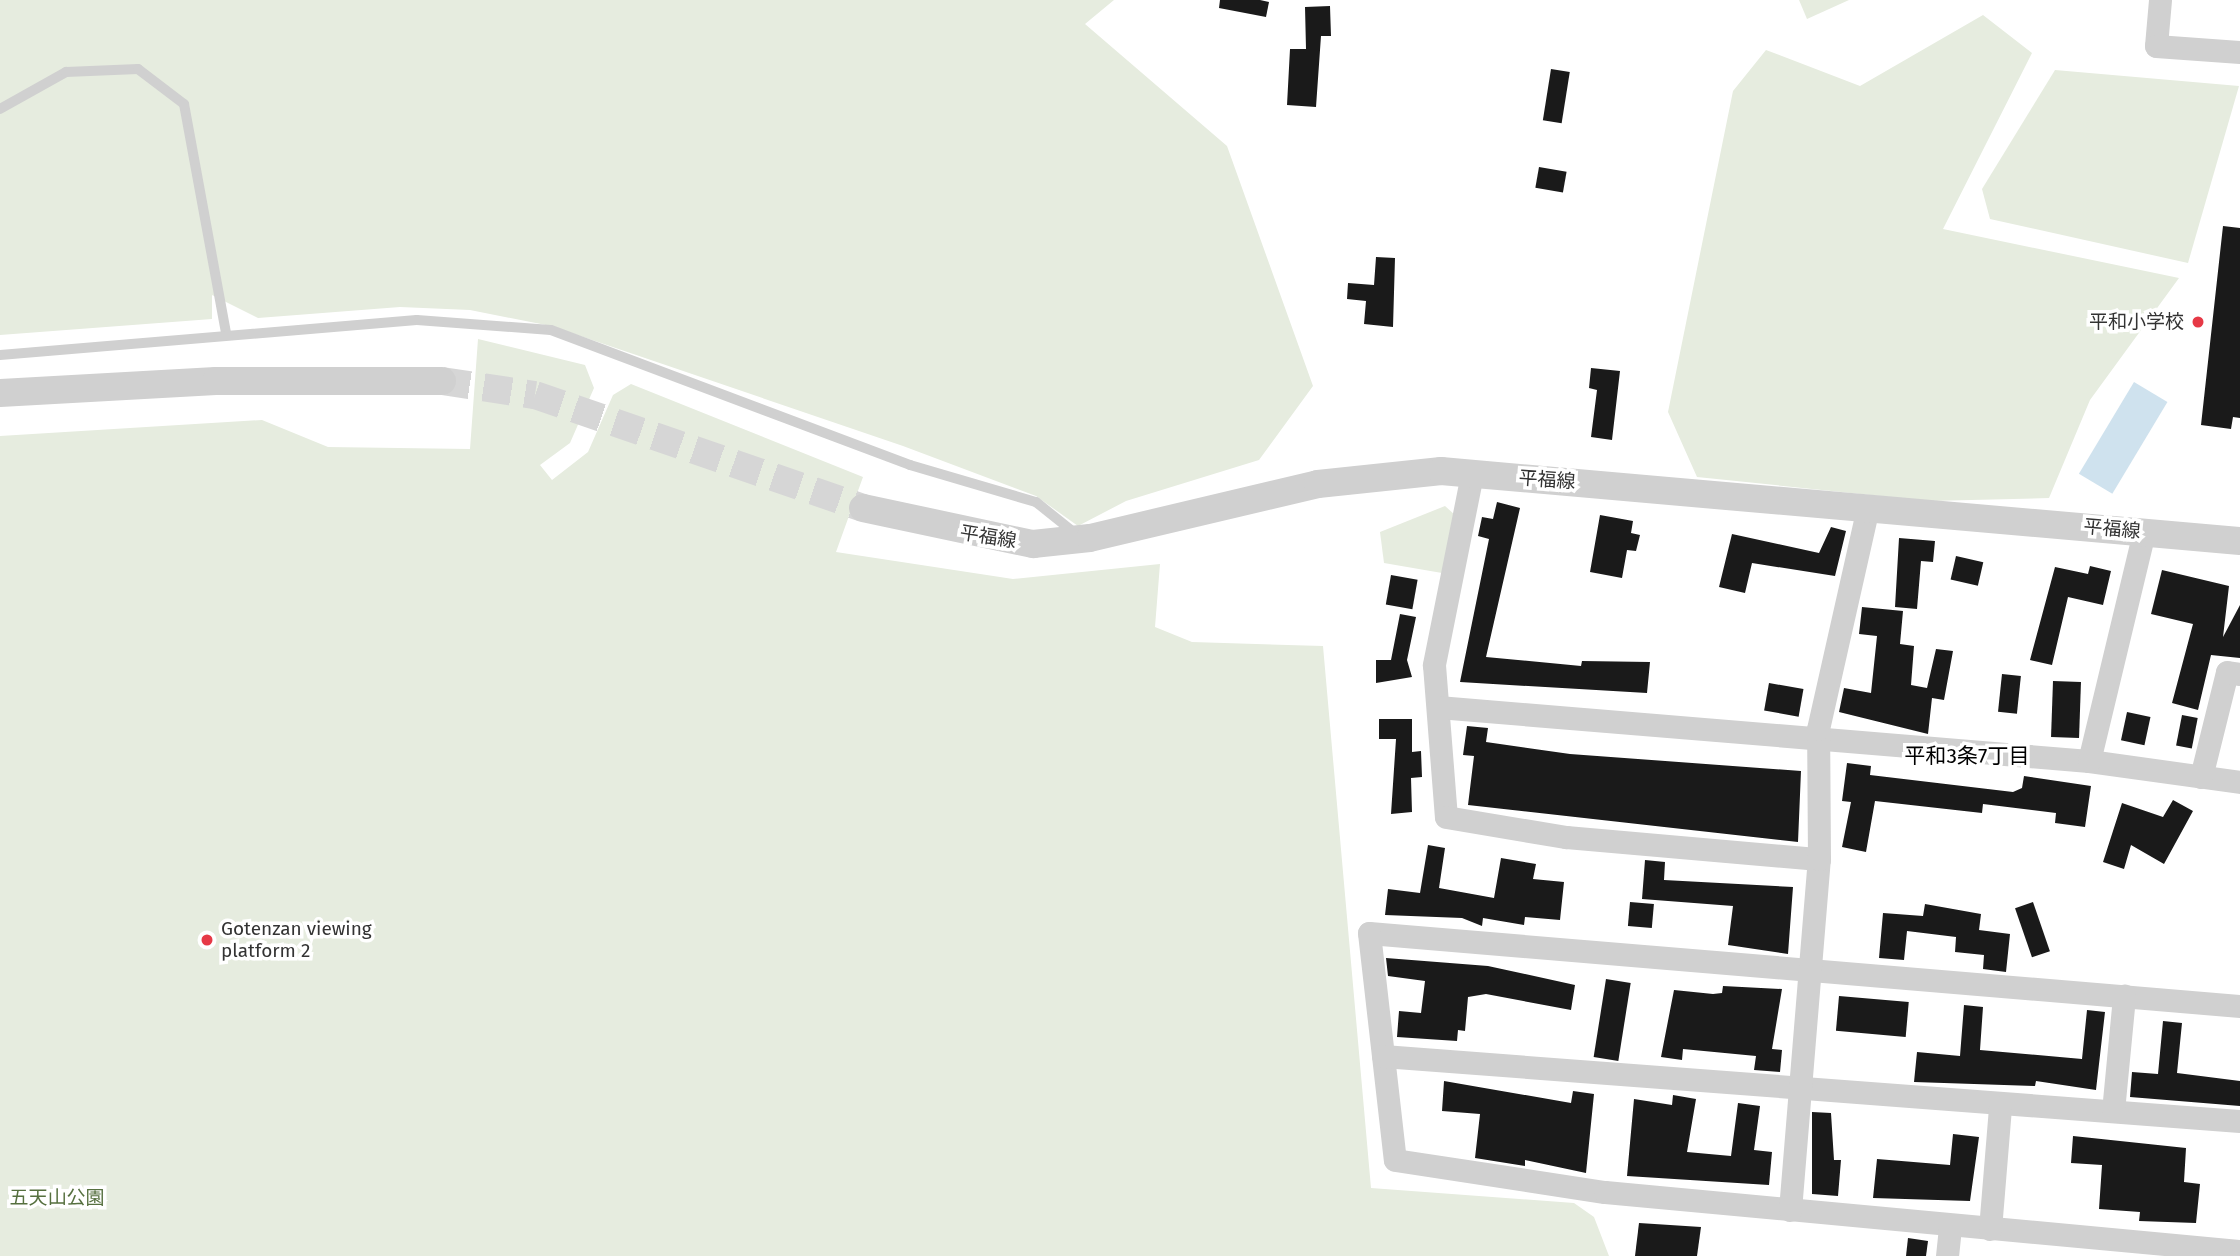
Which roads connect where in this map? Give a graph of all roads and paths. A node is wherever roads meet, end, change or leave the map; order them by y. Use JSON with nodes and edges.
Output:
{"nodes":[{"id":1,"x":2160,"y":0,"type":"edge"},
{"id":2,"x":2240,"y":52,"type":"edge"},
{"id":3,"x":0,"y":109,"type":"edge"},
{"id":4,"x":226,"y":331,"type":"junction"},
{"id":5,"x":0,"y":355,"type":"edge"},
{"id":6,"x":442,"y":381,"type":"tunnel mouth"},
{"id":7,"x":0,"y":393,"type":"edge"},
{"id":8,"x":1472,"y":474,"type":"junction"},
{"id":9,"x":863,"y":508,"type":"tunnel mouth"},
{"id":10,"x":1868,"y":508,"type":"junction"},
{"id":11,"x":2144,"y":532,"type":"junction"},
{"id":12,"x":1082,"y":539,"type":"junction"},
{"id":13,"x":2240,"y":541,"type":"edge"},
{"id":14,"x":2240,"y":674,"type":"edge"},
{"id":15,"x":1438,"y":707,"type":"junction"},
{"id":16,"x":1820,"y":741,"type":"junction"},
{"id":17,"x":2089,"y":761,"type":"junction"},
{"id":18,"x":2202,"y":777,"type":"junction"},
{"id":19,"x":2240,"y":782,"type":"edge"},
{"id":20,"x":1819,"y":859,"type":"junction"},
{"id":21,"x":1809,"y":967,"type":"junction"},
{"id":22,"x":2124,"y":996,"type":"junction"},
{"id":23,"x":2240,"y":1006,"type":"edge"},
{"id":24,"x":1383,"y":1056,"type":"junction"},
{"id":25,"x":1800,"y":1089,"type":"junction"},
{"id":26,"x":2000,"y":1107,"type":"junction"},
{"id":27,"x":2113,"y":1111,"type":"junction"},
{"id":28,"x":2240,"y":1121,"type":"edge"},
{"id":29,"x":1790,"y":1210,"type":"junction"},
{"id":30,"x":1950,"y":1225,"type":"junction"},
{"id":31,"x":1990,"y":1229,"type":"junction"},
{"id":32,"x":2074,"y":1247,"type":"edge"},
{"id":33,"x":2240,"y":1251,"type":"edge"},
{"id":34,"x":1947,"y":1256,"type":"edge"}],
"edges":[{"from":1,"to":2,"type":"street"},
{"from":3,"to":4,"type":"lane"},
{"from":4,"to":5,"type":"lane"},
{"from":4,"to":12,"type":"lane"},
{"from":6,"to":7,"type":"street"},
{"from":8,"to":10,"type":"street","name":"平福線"},
{"from":8,"to":12,"type":"street","name":"平福線"},
{"from":8,"to":15,"type":"street"},
{"from":9,"to":12,"type":"street","name":"平福線"},
{"from":10,"to":11,"type":"street","name":"平福線"},
{"from":10,"to":16,"type":"street"},
{"from":11,"to":13,"type":"street","name":"平福線"},
{"from":11,"to":17,"type":"street"},
{"from":14,"to":18,"type":"street"},
{"from":15,"to":16,"type":"street"},
{"from":15,"to":20,"type":"street"},
{"from":16,"to":17,"type":"street"},
{"from":16,"to":20,"type":"street"},
{"from":17,"to":18,"type":"street"},
{"from":18,"to":19,"type":"street"},
{"from":20,"to":21,"type":"street"},
{"from":21,"to":22,"type":"street"},
{"from":21,"to":24,"type":"street"},
{"from":21,"to":25,"type":"street"},
{"from":22,"to":23,"type":"street"},
{"from":22,"to":27,"type":"street"},
{"from":24,"to":25,"type":"street"},
{"from":24,"to":29,"type":"street"},
{"from":25,"to":26,"type":"street"},
{"from":25,"to":29,"type":"street"},
{"from":26,"to":27,"type":"street"},
{"from":26,"to":31,"type":"street"},
{"from":27,"to":28,"type":"street"},
{"from":29,"to":30,"type":"street"},
{"from":30,"to":31,"type":"street"},
{"from":30,"to":34,"type":"street"},
{"from":31,"to":32,"type":"street"},
{"from":32,"to":33,"type":"street"}]}
